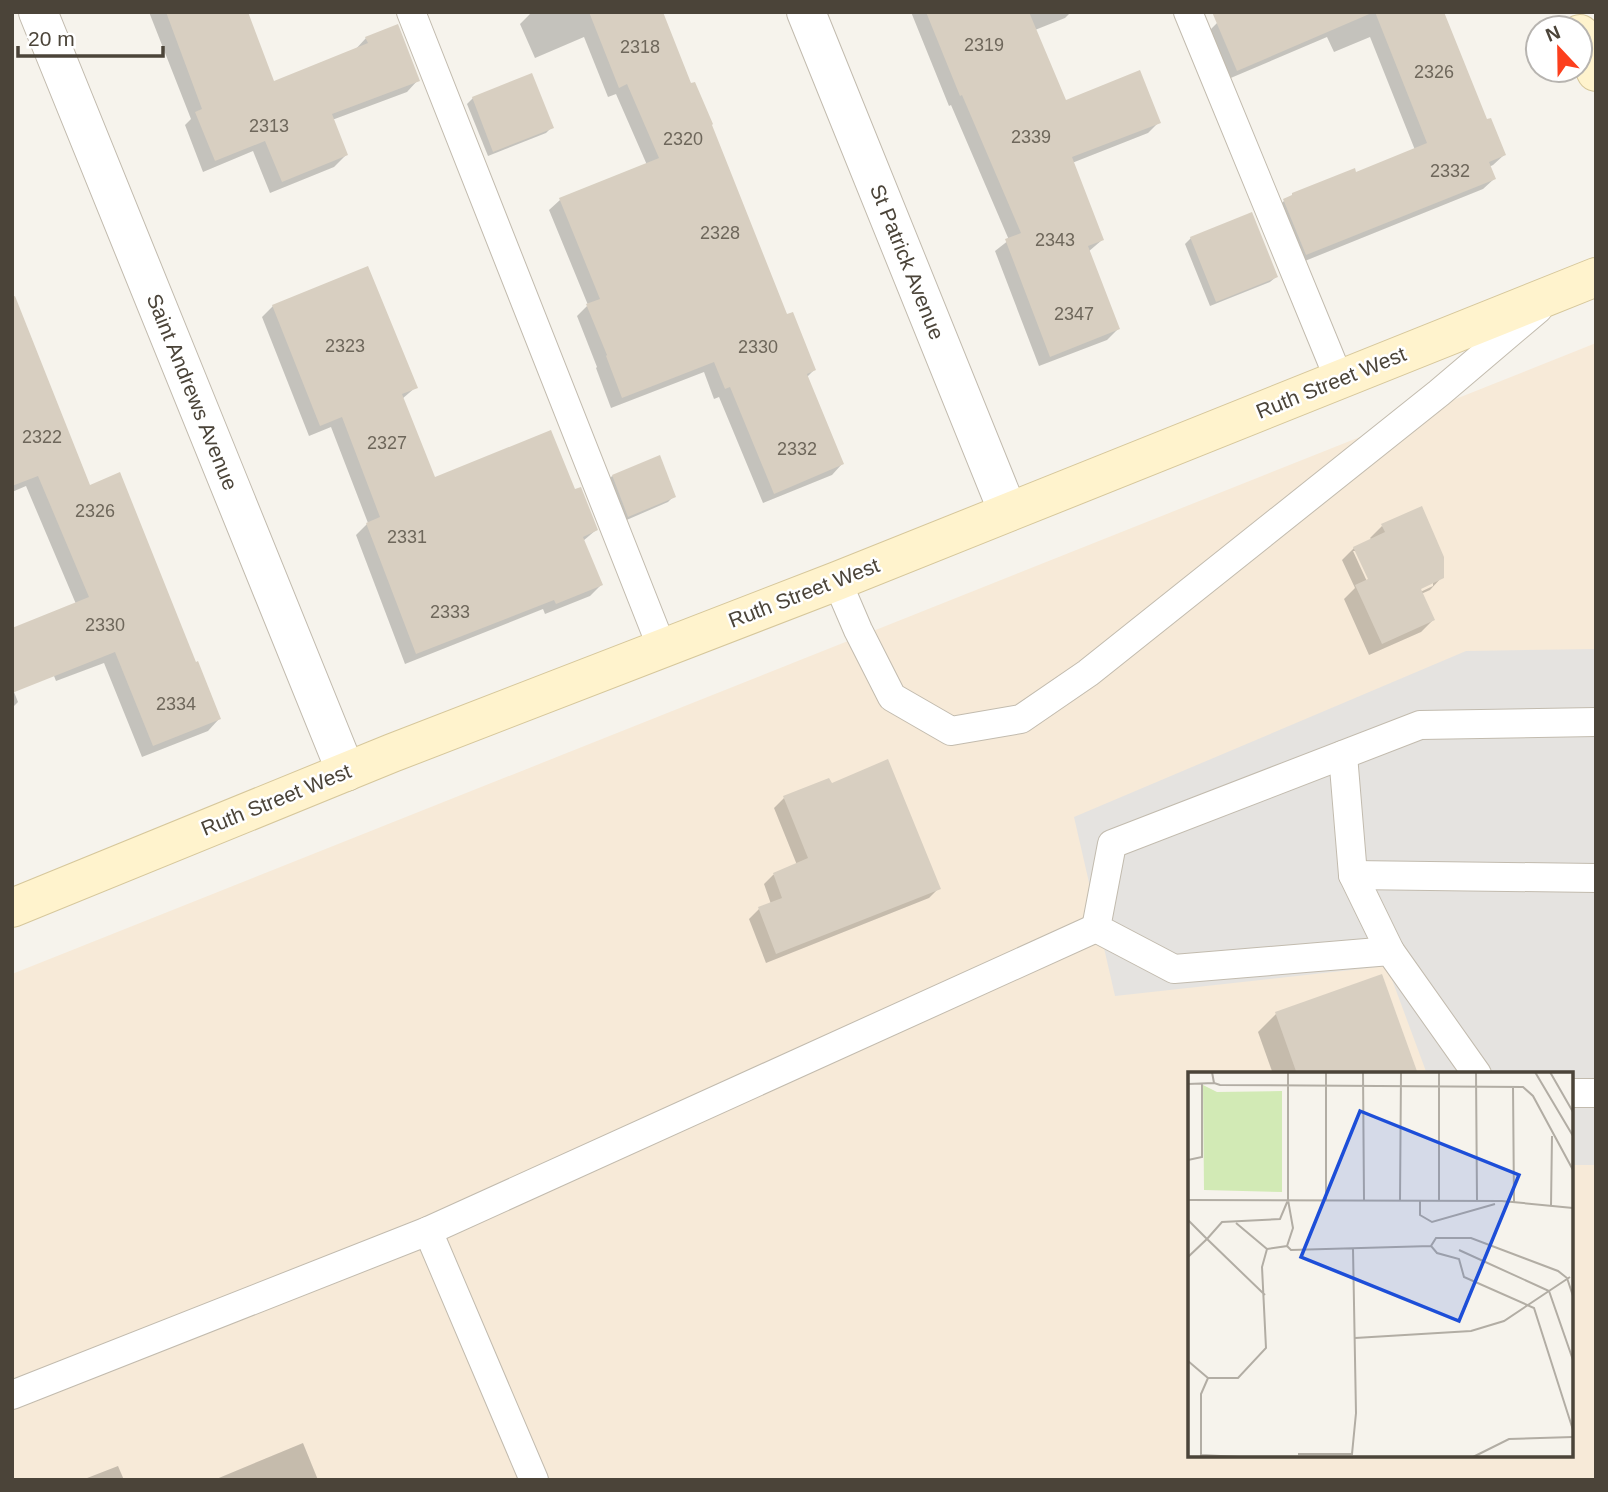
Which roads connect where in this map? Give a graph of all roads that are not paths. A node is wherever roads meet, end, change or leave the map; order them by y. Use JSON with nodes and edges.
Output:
{"nodes":[{"id":1,"x":38,"y":12,"type":"edge"},
{"id":2,"x":411,"y":12,"type":"edge"},
{"id":3,"x":806,"y":12,"type":"edge"},
{"id":4,"x":1188,"y":12,"type":"edge"},
{"id":5,"x":1596,"y":277,"type":"edge"},
{"id":6,"x":1559,"y":290,"type":"junction"},
{"id":7,"x":1339,"y":379,"type":"junction"},
{"id":8,"x":1008,"y":512,"type":"junction"},
{"id":9,"x":837,"y":581,"type":"junction"},
{"id":10,"x":662,"y":648,"type":"junction"},
{"id":11,"x":1596,"y":722,"type":"edge"},
{"id":12,"x":1343,"y":755,"type":"junction"},
{"id":13,"x":346,"y":772,"type":"junction"},
{"id":14,"x":1353,"y":874,"type":"junction"},
{"id":15,"x":1596,"y":878,"type":"edge"},
{"id":16,"x":14,"y":903,"type":"edge"},
{"id":17,"x":1096,"y":928,"type":"junction"},
{"id":18,"x":1390,"y":951,"type":"junction"},
{"id":19,"x":1477,"y":1072,"type":"edge"},
{"id":20,"x":1573,"y":1093,"type":"edge"},
{"id":21,"x":1596,"y":1093,"type":"edge"},
{"id":22,"x":428,"y":1231,"type":"junction"},
{"id":23,"x":12,"y":1395,"type":"edge"},
{"id":24,"x":534,"y":1480,"type":"edge"}],
"edges":[{"from":1,"to":13,"type":"street","name":"Saint Andrews Avenue"},
{"from":2,"to":10,"type":"lane"},
{"from":3,"to":8,"type":"street","name":"St Patrick Avenue"},
{"from":4,"to":7,"type":"lane"},
{"from":5,"to":6,"type":"street","name":"Ruth Street West"},
{"from":6,"to":7,"type":"street","name":"Ruth Street West"},
{"from":6,"to":9,"type":"lane"},
{"from":7,"to":8,"type":"street","name":"Ruth Street West"},
{"from":8,"to":9,"type":"street","name":"Ruth Street West"},
{"from":9,"to":10,"type":"street","name":"Ruth Street West"},
{"from":10,"to":13,"type":"street","name":"Ruth Street West"},
{"from":11,"to":12,"type":"lane"},
{"from":12,"to":14,"type":"lane"},
{"from":12,"to":17,"type":"lane"},
{"from":13,"to":16,"type":"street","name":"Ruth Street West"},
{"from":14,"to":15,"type":"lane"},
{"from":14,"to":18,"type":"lane"},
{"from":17,"to":18,"type":"lane"},
{"from":17,"to":22,"type":"lane"},
{"from":18,"to":19,"type":"lane"},
{"from":20,"to":21,"type":"lane"},
{"from":22,"to":23,"type":"lane"},
{"from":22,"to":24,"type":"lane"}]}
